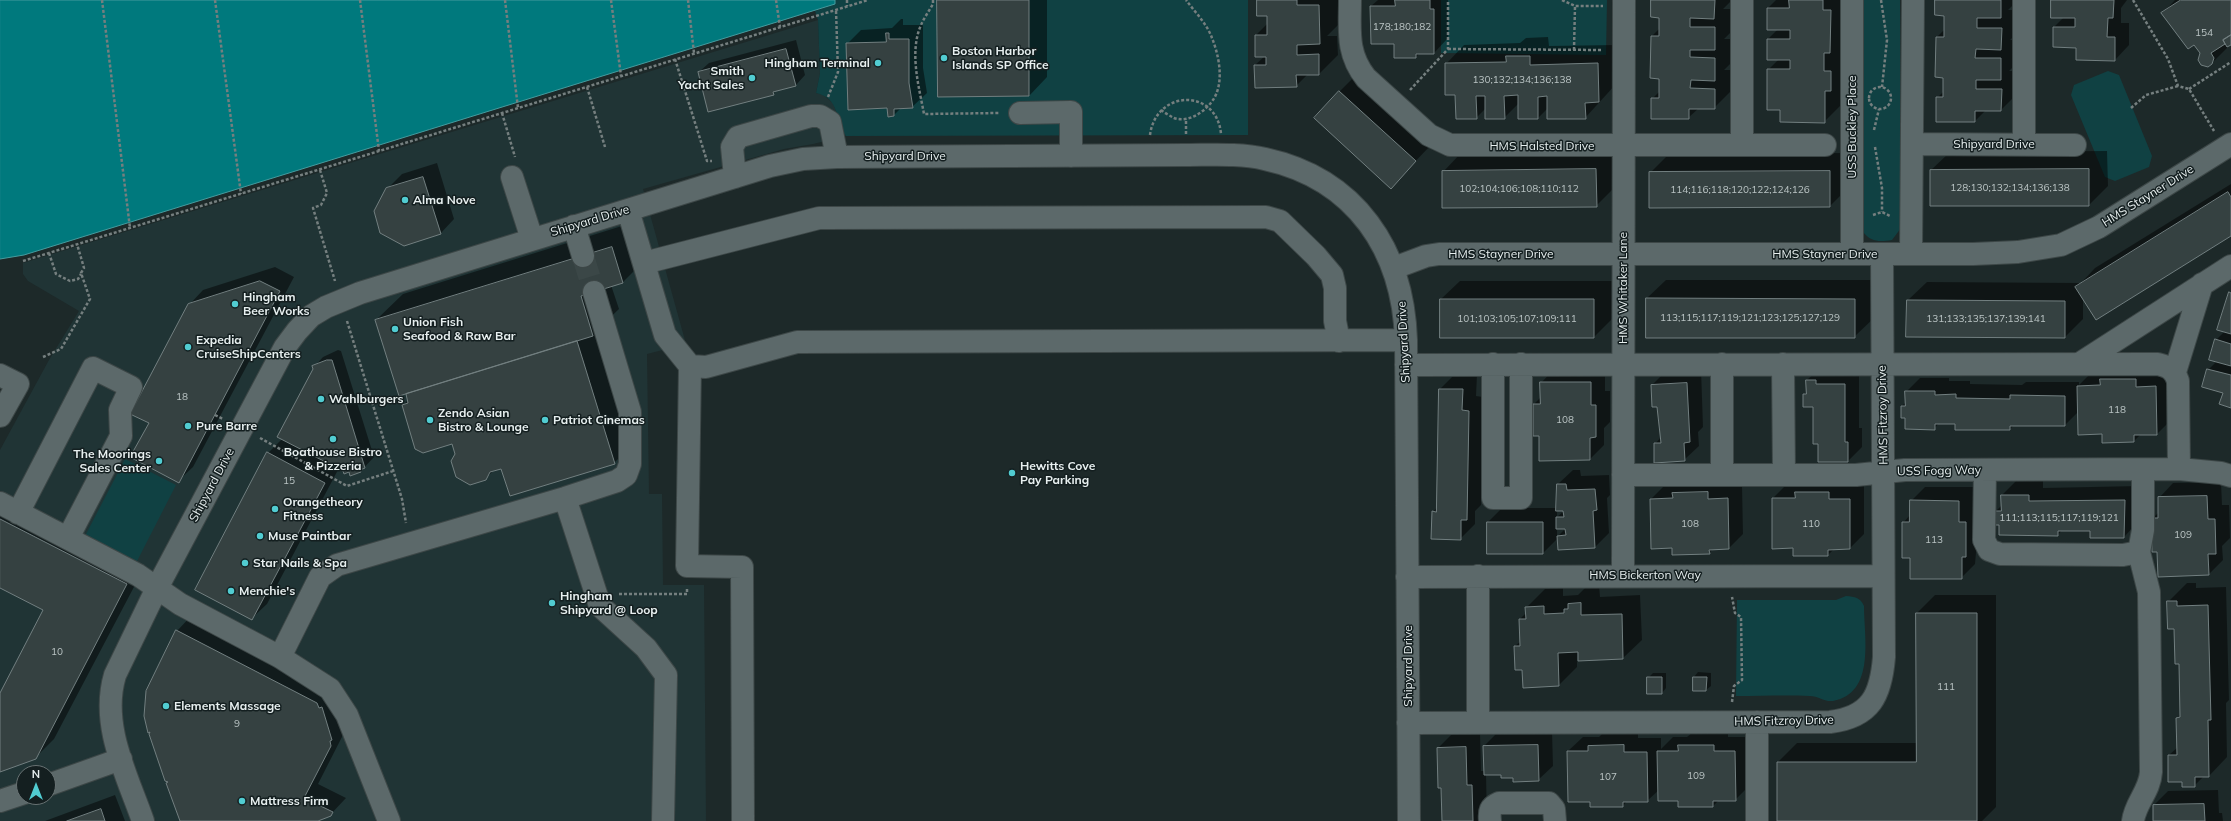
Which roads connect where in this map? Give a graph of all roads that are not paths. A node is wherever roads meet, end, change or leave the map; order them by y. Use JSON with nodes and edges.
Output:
{"nodes":[{"id":1,"x":1350,"y":0,"type":"edge"},
{"id":2,"x":1742,"y":0,"type":"edge"},
{"id":3,"x":1852,"y":0,"type":"edge"},
{"id":4,"x":1913,"y":0,"type":"edge"},
{"id":5,"x":2024,"y":0,"type":"edge"},
{"id":6,"x":1624,"y":3,"type":"edge"},
{"id":7,"x":1020,"y":113,"type":"road end"},
{"id":8,"x":1912,"y":144,"type":"junction"},
{"id":9,"x":2024,"y":144,"type":"junction"},
{"id":10,"x":1742,"y":145,"type":"junction"},
{"id":11,"x":1825,"y":145,"type":"dead end"},
{"id":12,"x":2076,"y":145,"type":"dead end"},
{"id":13,"x":2229,"y":145,"type":"edge"},
{"id":14,"x":1624,"y":146,"type":"junction"},
{"id":15,"x":1071,"y":156,"type":"junction"},
{"id":16,"x":837,"y":157,"type":"junction"},
{"id":17,"x":734,"y":166,"type":"junction"},
{"id":18,"x":514,"y":169,"type":"road end"},
{"id":19,"x":628,"y":210,"type":"junction"},
{"id":20,"x":574,"y":226,"type":"junction"},
{"id":21,"x":532,"y":239,"type":"junction"},
{"id":22,"x":1624,"y":254,"type":"junction"},
{"id":23,"x":1852,"y":254,"type":"junction"},
{"id":24,"x":1882,"y":254,"type":"junction"},
{"id":25,"x":1911,"y":254,"type":"junction"},
{"id":26,"x":583,"y":256,"type":"tunnel mouth"},
{"id":27,"x":644,"y":263,"type":"junction"},
{"id":28,"x":2231,"y":266,"type":"edge"},
{"id":29,"x":1394,"y":268,"type":"junction"},
{"id":30,"x":2202,"y":284,"type":"junction"},
{"id":31,"x":594,"y":292,"type":"tunnel mouth"},
{"id":32,"x":1406,"y":340,"type":"junction"},
{"id":33,"x":1339,"y":341,"type":"junction"},
{"id":34,"x":1493,"y":364,"type":"junction"},
{"id":35,"x":1521,"y":364,"type":"junction"},
{"id":36,"x":1623,"y":364,"type":"junction"},
{"id":37,"x":1722,"y":364,"type":"junction"},
{"id":38,"x":1783,"y":364,"type":"junction"},
{"id":39,"x":1882,"y":364,"type":"junction"},
{"id":40,"x":2079,"y":364,"type":"junction"},
{"id":41,"x":1406,"y":365,"type":"junction"},
{"id":42,"x":690,"y":366,"type":"junction"},
{"id":43,"x":2175,"y":372,"type":"junction"},
{"id":44,"x":0,"y":375,"type":"edge"},
{"id":45,"x":0,"y":416,"type":"edge"},
{"id":46,"x":2179,"y":469,"type":"junction"},
{"id":47,"x":1984,"y":470,"type":"junction"},
{"id":48,"x":2143,"y":470,"type":"junction"},
{"id":49,"x":1883,"y":472,"type":"junction"},
{"id":50,"x":1623,"y":475,"type":"junction"},
{"id":51,"x":1722,"y":475,"type":"junction"},
{"id":52,"x":1784,"y":475,"type":"junction"},
{"id":53,"x":2231,"y":476,"type":"edge"},
{"id":54,"x":565,"y":498,"type":"junction"},
{"id":55,"x":9,"y":508,"type":"edge"},
{"id":56,"x":68,"y":538,"type":"junction"},
{"id":57,"x":2139,"y":552,"type":"junction"},
{"id":58,"x":1623,"y":575,"type":"junction"},
{"id":59,"x":1407,"y":576,"type":"junction"},
{"id":60,"x":1478,"y":576,"type":"junction"},
{"id":61,"x":1883,"y":576,"type":"junction"},
{"id":62,"x":157,"y":588,"type":"junction"},
{"id":63,"x":280,"y":656,"type":"junction"},
{"id":64,"x":1478,"y":722,"type":"junction"},
{"id":65,"x":1756,"y":722,"type":"junction"},
{"id":66,"x":1408,"y":723,"type":"junction"},
{"id":67,"x":121,"y":759,"type":"junction"},
{"id":68,"x":56,"y":782,"type":"edge"},
{"id":69,"x":16,"y":796,"type":"edge"},
{"id":70,"x":0,"y":802,"type":"edge"},
{"id":71,"x":143,"y":821,"type":"edge"},
{"id":72,"x":389,"y":821,"type":"edge"},
{"id":73,"x":663,"y":821,"type":"edge"},
{"id":74,"x":743,"y":821,"type":"edge"},
{"id":75,"x":1409,"y":821,"type":"edge"},
{"id":76,"x":1490,"y":821,"type":"edge"},
{"id":77,"x":1555,"y":821,"type":"edge"},
{"id":78,"x":1757,"y":821,"type":"edge"},
{"id":79,"x":2132,"y":821,"type":"edge"}],
"edges":[{"from":1,"to":14,"type":"street","name":"HMS Halsted Drive"},
{"from":2,"to":10,"type":"street"},
{"from":3,"to":23,"type":"street","name":"USS Buckley Place"},
{"from":4,"to":8,"type":"street"},
{"from":5,"to":9,"type":"street"},
{"from":6,"to":14,"type":"street","name":"HMS Whitaker Lane"},
{"from":7,"to":15,"type":"street"},
{"from":8,"to":9,"type":"street","name":"Shipyard Drive"},
{"from":8,"to":25,"type":"street"},
{"from":9,"to":12,"type":"street","name":"Shipyard Drive"},
{"from":10,"to":11,"type":"street","name":"HMS Halsted Drive"},
{"from":10,"to":14,"type":"street","name":"HMS Halsted Drive"},
{"from":13,"to":25,"type":"street","name":"HMS Stayner Drive"},
{"from":14,"to":22,"type":"street","name":"HMS Whitaker Lane"},
{"from":15,"to":16,"type":"street","name":"Shipyard Drive"},
{"from":15,"to":29,"type":"street","name":"Shipyard Drive"},
{"from":16,"to":17,"type":"street","name":"Shipyard Drive"},
{"from":16,"to":17,"type":"street"},
{"from":17,"to":19,"type":"street","name":"Shipyard Drive"},
{"from":18,"to":21,"type":"street"},
{"from":19,"to":20,"type":"street","name":"Shipyard Drive"},
{"from":19,"to":27,"type":"street"},
{"from":20,"to":21,"type":"street","name":"Shipyard Drive"},
{"from":20,"to":26,"type":"street"},
{"from":21,"to":62,"type":"street","name":"Shipyard Drive"},
{"from":22,"to":23,"type":"street","name":"HMS Stayner Drive"},
{"from":22,"to":29,"type":"street","name":"HMS Stayner Drive"},
{"from":22,"to":36,"type":"street","name":"HMS Whitaker Lane"},
{"from":23,"to":24,"type":"street","name":"HMS Stayner Drive"},
{"from":24,"to":25,"type":"street","name":"HMS Stayner Drive"},
{"from":24,"to":39,"type":"street","name":"HMS Fitzroy Drive"},
{"from":27,"to":33,"type":"street"},
{"from":27,"to":42,"type":"street"},
{"from":28,"to":30,"type":"street"},
{"from":29,"to":32,"type":"street","name":"Shipyard Drive"},
{"from":30,"to":40,"type":"street"},
{"from":30,"to":43,"type":"street"},
{"from":31,"to":54,"type":"street"},
{"from":32,"to":33,"type":"street"},
{"from":32,"to":41,"type":"street","name":"Shipyard Drive"},
{"from":33,"to":42,"type":"street"},
{"from":34,"to":35,"type":"street"},
{"from":34,"to":35,"type":"street"},
{"from":34,"to":41,"type":"street"},
{"from":35,"to":36,"type":"street"},
{"from":36,"to":37,"type":"street"},
{"from":36,"to":50,"type":"street","name":"HMS Whitaker Lane"},
{"from":37,"to":38,"type":"street"},
{"from":37,"to":51,"type":"street"},
{"from":38,"to":39,"type":"street"},
{"from":38,"to":52,"type":"street"},
{"from":39,"to":40,"type":"street"},
{"from":39,"to":49,"type":"street","name":"HMS Fitzroy Drive"},
{"from":40,"to":43,"type":"street"},
{"from":41,"to":59,"type":"street","name":"Shipyard Drive"},
{"from":42,"to":74,"type":"street"},
{"from":43,"to":46,"type":"street"},
{"from":44,"to":45,"type":"street"},
{"from":46,"to":48,"type":"street","name":"USS Fogg Way"},
{"from":46,"to":53,"type":"street","name":"USS Fogg Way"},
{"from":47,"to":48,"type":"street","name":"USS Fogg Way"},
{"from":47,"to":49,"type":"street","name":"USS Fogg Way"},
{"from":47,"to":57,"type":"street"},
{"from":48,"to":57,"type":"street"},
{"from":49,"to":52,"type":"street","name":"USS Fogg Way"},
{"from":49,"to":61,"type":"street","name":"HMS Fitzroy Drive"},
{"from":50,"to":51,"type":"street","name":"USS Fogg Way"},
{"from":50,"to":58,"type":"street","name":"HMS Whitaker Lane"},
{"from":51,"to":52,"type":"street","name":"USS Fogg Way"},
{"from":54,"to":63,"type":"street"},
{"from":54,"to":73,"type":"street"},
{"from":55,"to":56,"type":"street"},
{"from":55,"to":56,"type":"street"},
{"from":56,"to":62,"type":"street"},
{"from":57,"to":79,"type":"street"},
{"from":58,"to":60,"type":"street","name":"HMS Bickerton Way"},
{"from":58,"to":61,"type":"street","name":"HMS Bickerton Way"},
{"from":59,"to":60,"type":"street","name":"HMS Bickerton Way"},
{"from":59,"to":66,"type":"street","name":"Shipyard Drive"},
{"from":60,"to":64,"type":"street"},
{"from":61,"to":65,"type":"street","name":"HMS Fitzroy Drive"},
{"from":62,"to":63,"type":"street"},
{"from":62,"to":67,"type":"street","name":"Shipyard Drive"},
{"from":63,"to":72,"type":"street"},
{"from":64,"to":65,"type":"street","name":"HMS Fitzroy Drive"},
{"from":64,"to":66,"type":"street","name":"HMS Fitzroy Drive"},
{"from":65,"to":78,"type":"street"},
{"from":66,"to":75,"type":"street","name":"Shipyard Drive"},
{"from":67,"to":68,"type":"street"},
{"from":67,"to":71,"type":"street","name":"Shipyard Drive"},
{"from":69,"to":70,"type":"street"},
{"from":76,"to":77,"type":"street"}]}
